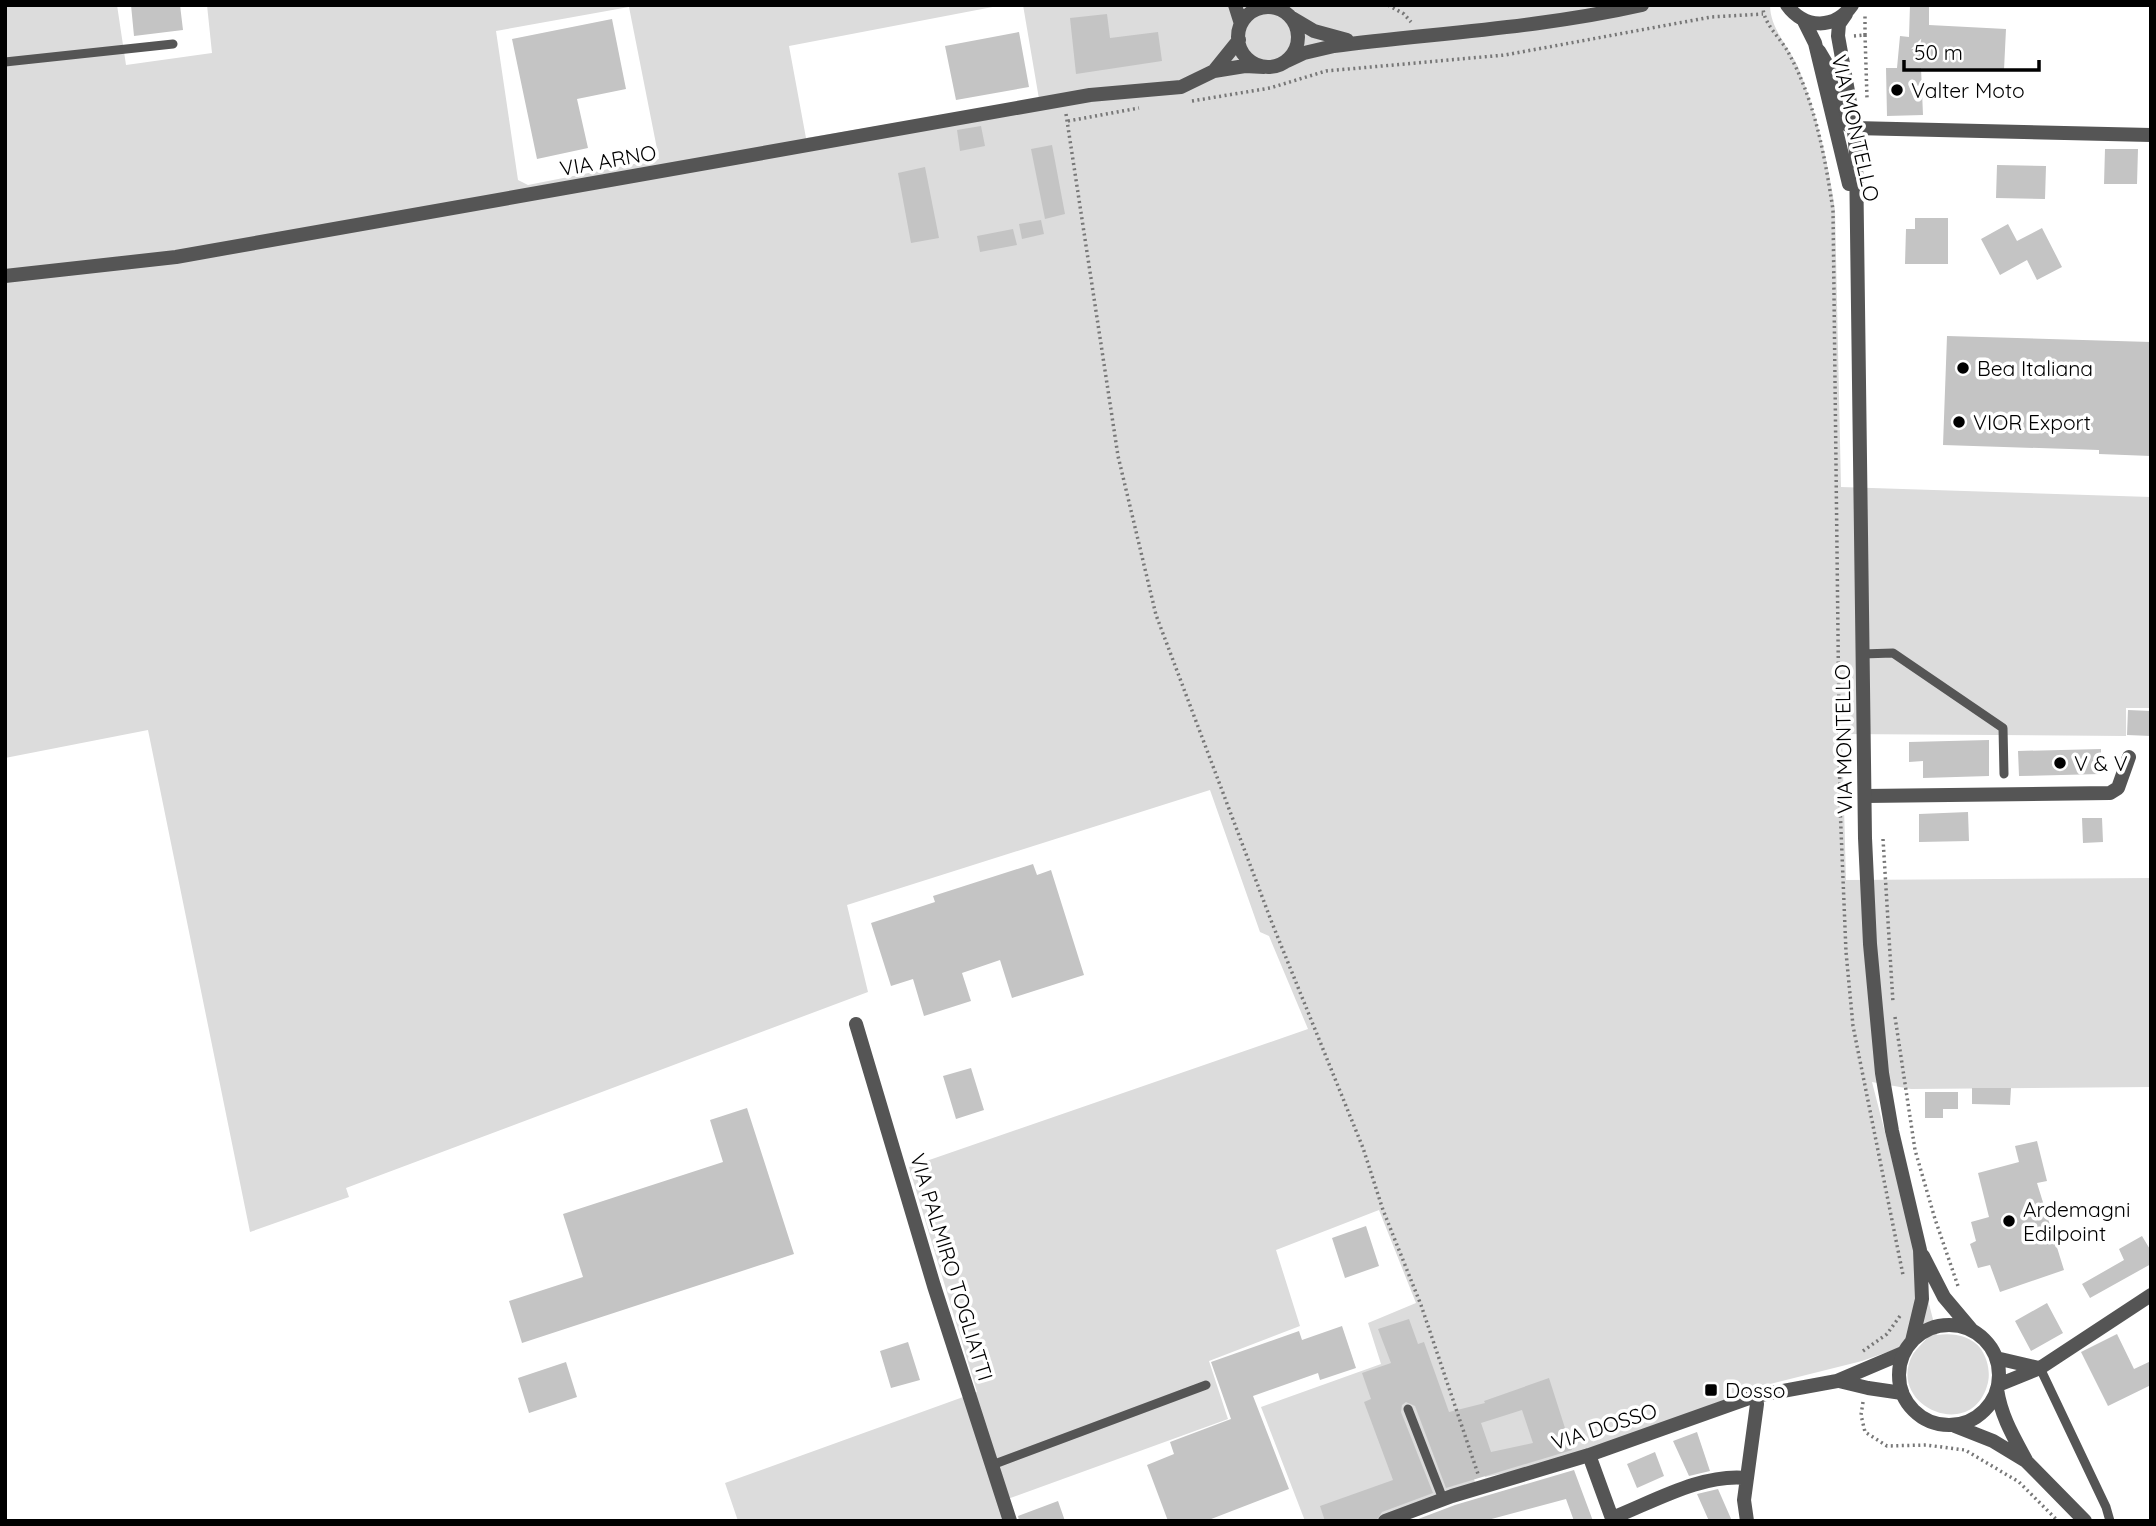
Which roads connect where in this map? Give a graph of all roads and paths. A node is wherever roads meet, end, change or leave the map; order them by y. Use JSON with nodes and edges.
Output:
{"nodes":[{"id":1,"x":1235,"y":5,"type":"edge"},
{"id":2,"x":1388,"y":5,"type":"edge"},
{"id":3,"x":1642,"y":5,"type":"edge"},
{"id":4,"x":1787,"y":5,"type":"edge"},
{"id":5,"x":1865,"y":5,"type":"edge"},
{"id":6,"x":1270,"y":6,"type":"edge"},
{"id":7,"x":1849,"y":10,"type":"edge"},
{"id":8,"x":1763,"y":14,"type":"dead end"},
{"id":9,"x":1290,"y":17,"type":"junction"},
{"id":10,"x":1804,"y":21,"type":"junction"},
{"id":11,"x":1241,"y":24,"type":"junction"},
{"id":12,"x":1416,"y":29,"type":"dead end"},
{"id":13,"x":1865,"y":35,"type":"dead end"},
{"id":14,"x":1238,"y":40,"type":"junction"},
{"id":15,"x":1366,"y":42,"type":"junction"},
{"id":16,"x":1815,"y":43,"type":"junction"},
{"id":17,"x":173,"y":44,"type":"dead end"},
{"id":18,"x":1287,"y":61,"type":"junction"},
{"id":19,"x":5,"y":62,"type":"edge"},
{"id":20,"x":1264,"y":67,"type":"junction"},
{"id":21,"x":1214,"y":71,"type":"junction"},
{"id":22,"x":1226,"y":95,"type":"dead end"},
{"id":23,"x":1067,"y":122,"type":"dead end"},
{"id":24,"x":1854,"y":128,"type":"junction"},
{"id":25,"x":2151,"y":135,"type":"edge"},
{"id":26,"x":1855,"y":222,"type":"junction"},
{"id":27,"x":5,"y":276,"type":"edge"},
{"id":28,"x":1863,"y":654,"type":"junction"},
{"id":29,"x":2129,"y":757,"type":"dead end"},
{"id":30,"x":2004,"y":774,"type":"dead end"},
{"id":31,"x":1865,"y":796,"type":"junction"},
{"id":32,"x":1883,"y":838,"type":"dead end"},
{"id":33,"x":856,"y":1024,"type":"dead end"},
{"id":34,"x":1920,"y":1250,"type":"junction"},
{"id":35,"x":1958,"y":1286,"type":"dead end"},
{"id":36,"x":2151,"y":1295,"type":"edge"},
{"id":37,"x":1972,"y":1330,"type":"junction"},
{"id":38,"x":1908,"y":1347,"type":"junction"},
{"id":39,"x":1996,"y":1358,"type":"junction"},
{"id":40,"x":2040,"y":1368,"type":"junction"},
{"id":41,"x":1837,"y":1381,"type":"junction"},
{"id":42,"x":1206,"y":1385,"type":"dead end"},
{"id":43,"x":1997,"y":1387,"type":"junction"},
{"id":44,"x":1902,"y":1393,"type":"junction"},
{"id":45,"x":1755,"y":1396,"type":"junction"},
{"id":46,"x":1408,"y":1409,"type":"dead end"},
{"id":47,"x":1952,"y":1425,"type":"junction"},
{"id":48,"x":1589,"y":1455,"type":"junction"},
{"id":49,"x":2026,"y":1461,"type":"junction"},
{"id":50,"x":992,"y":1465,"type":"junction"},
{"id":51,"x":1747,"y":1478,"type":"junction"},
{"id":52,"x":1482,"y":1486,"type":"junction"},
{"id":53,"x":1443,"y":1499,"type":"junction"},
{"id":54,"x":1612,"y":1519,"type":"edge"},
{"id":55,"x":1010,"y":1521,"type":"edge"},
{"id":56,"x":1385,"y":1521,"type":"edge"},
{"id":57,"x":1747,"y":1521,"type":"edge"},
{"id":58,"x":2085,"y":1521,"type":"edge"},
{"id":59,"x":2110,"y":1521,"type":"edge"}],
"edges":[{"from":1,"to":11,"type":"street"},
{"from":2,"to":12,"type":"path"},
{"from":3,"to":15,"type":"street"},
{"from":4,"to":10,"type":"street"},
{"from":5,"to":13,"type":"path"},
{"from":6,"to":9,"type":"street"},
{"from":6,"to":11,"type":"street"},
{"from":7,"to":10,"type":"street"},
{"from":7,"to":24,"type":"street","name":"VIA MONTELLO"},
{"from":8,"to":22,"type":"path"},
{"from":9,"to":15,"type":"street"},
{"from":9,"to":18,"type":"street"},
{"from":10,"to":16,"type":"street","name":"VIA MONTELLO"},
{"from":11,"to":14,"type":"street"},
{"from":14,"to":20,"type":"street"},
{"from":14,"to":21,"type":"street","name":"VIA ARNO"},
{"from":15,"to":18,"type":"street"},
{"from":16,"to":24,"type":"street","name":"VIA MONTELLO"},
{"from":16,"to":26,"type":"street","name":"VIA MONTELLO"},
{"from":17,"to":19,"type":"lane"},
{"from":18,"to":20,"type":"street"},
{"from":20,"to":21,"type":"street","name":"VIA ARNO"},
{"from":21,"to":27,"type":"street","name":"VIA ARNO"},
{"from":23,"to":52,"type":"path"},
{"from":24,"to":25,"type":"street"},
{"from":24,"to":26,"type":"street","name":"VIA MONTELLO"},
{"from":26,"to":28,"type":"street","name":"VIA MONTELLO"},
{"from":28,"to":30,"type":"lane"},
{"from":28,"to":31,"type":"street","name":"VIA MONTELLO"},
{"from":29,"to":31,"type":"street"},
{"from":31,"to":34,"type":"street","name":"VIA MONTELLO"},
{"from":32,"to":35,"type":"path"},
{"from":33,"to":50,"type":"street","name":"VIA PALMIRO TOGLIATTI"},
{"from":34,"to":37,"type":"street","name":"VIA MONTELLO"},
{"from":34,"to":38,"type":"street","name":"VIA MONTELLO"},
{"from":36,"to":40,"type":"street"},
{"from":37,"to":38,"type":"street"},
{"from":37,"to":39,"type":"street"},
{"from":38,"to":41,"type":"street","name":"VIA DOSSO"},
{"from":38,"to":44,"type":"street"},
{"from":39,"to":40,"type":"street"},
{"from":39,"to":43,"type":"street"},
{"from":40,"to":43,"type":"street"},
{"from":40,"to":59,"type":"lane"},
{"from":41,"to":44,"type":"street","name":"VIA DOSSO"},
{"from":41,"to":45,"type":"street","name":"VIA DOSSO"},
{"from":42,"to":50,"type":"lane"},
{"from":43,"to":47,"type":"street"},
{"from":43,"to":49,"type":"street"},
{"from":44,"to":47,"type":"street"},
{"from":45,"to":48,"type":"street","name":"VIA DOSSO"},
{"from":45,"to":51,"type":"street"},
{"from":46,"to":53,"type":"lane"},
{"from":47,"to":49,"type":"street"},
{"from":48,"to":52,"type":"street","name":"VIA DOSSO"},
{"from":48,"to":54,"type":"street"},
{"from":49,"to":58,"type":"street"},
{"from":50,"to":55,"type":"street","name":"VIA PALMIRO TOGLIATTI"},
{"from":51,"to":54,"type":"street"},
{"from":51,"to":57,"type":"street"},
{"from":52,"to":53,"type":"street","name":"VIA DOSSO"},
{"from":53,"to":56,"type":"street","name":"VIA DOSSO"}]}
